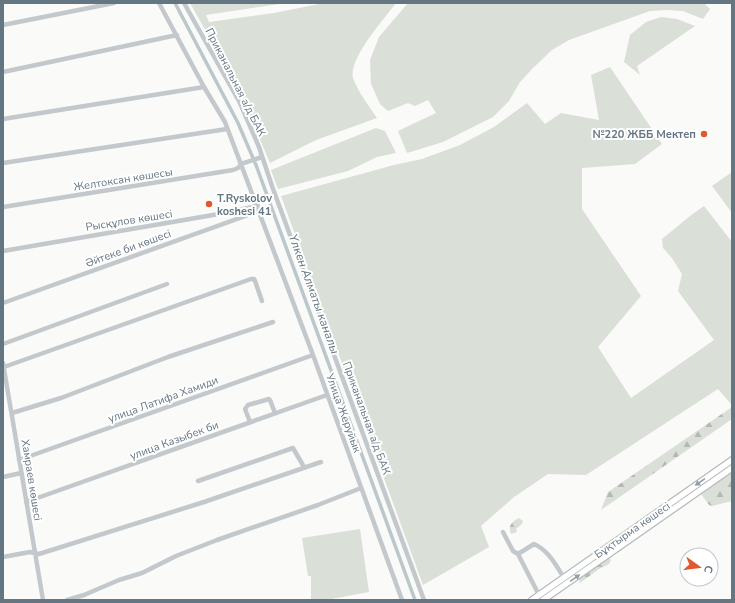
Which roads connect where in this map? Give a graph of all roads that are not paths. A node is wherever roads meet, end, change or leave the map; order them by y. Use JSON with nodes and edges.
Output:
{"nodes":[{"id":1,"x":114,"y":3,"type":"edge"},
{"id":2,"x":159,"y":3,"type":"edge"},
{"id":3,"x":184,"y":3,"type":"edge"},
{"id":4,"x":3,"y":24,"type":"edge"},
{"id":5,"x":177,"y":35,"type":"junction"},
{"id":6,"x":3,"y":72,"type":"edge"},
{"id":7,"x":204,"y":87,"type":"junction"},
{"id":8,"x":3,"y":119,"type":"edge"},
{"id":9,"x":227,"y":129,"type":"junction"},
{"id":10,"x":262,"y":157,"type":"junction"},
{"id":11,"x":3,"y":163,"type":"edge"},
{"id":12,"x":242,"y":163,"type":"junction"},
{"id":13,"x":3,"y":207,"type":"edge"},
{"id":14,"x":258,"y":208,"type":"junction"},
{"id":15,"x":3,"y":251,"type":"edge"},
{"id":16,"x":167,"y":284,"type":"dead end"},
{"id":17,"x":262,"y":301,"type":"dead end"},
{"id":18,"x":3,"y":303,"type":"edge"},
{"id":19,"x":273,"y":322,"type":"dead end"},
{"id":20,"x":3,"y":344,"type":"edge"},
{"id":21,"x":313,"y":355,"type":"junction"},
{"id":22,"x":3,"y":365,"type":"edge"},
{"id":23,"x":6,"y":394,"type":"edge"},
{"id":24,"x":328,"y":395,"type":"junction"},
{"id":25,"x":12,"y":413,"type":"junction"},
{"id":26,"x":275,"y":413,"type":"junction"},
{"id":27,"x":250,"y":422,"type":"junction"},
{"id":28,"x":19,"y":460,"type":"junction"},
{"id":29,"x":732,"y":460,"type":"edge"},
{"id":30,"x":321,"y":462,"type":"dead end"},
{"id":31,"x":304,"y":468,"type":"junction"},
{"id":32,"x":732,"y":468,"type":"edge"},
{"id":33,"x":21,"y":473,"type":"junction"},
{"id":34,"x":3,"y":476,"type":"edge"},
{"id":35,"x":198,"y":480,"type":"dead end"},
{"id":36,"x":361,"y":488,"type":"junction"},
{"id":37,"x":26,"y":502,"type":"junction"},
{"id":38,"x":503,"y":532,"type":"dead end"},
{"id":39,"x":34,"y":553,"type":"junction"},
{"id":40,"x":518,"y":554,"type":"junction"},
{"id":41,"x":3,"y":557,"type":"edge"},
{"id":42,"x":592,"y":562,"type":"junction"},
{"id":43,"x":564,"y":578,"type":"junction"},
{"id":44,"x":541,"y":598,"type":"edge"},
{"id":45,"x":43,"y":600,"type":"edge"},
{"id":46,"x":67,"y":600,"type":"edge"},
{"id":47,"x":402,"y":600,"type":"edge"},
{"id":48,"x":424,"y":600,"type":"edge"},
{"id":49,"x":532,"y":600,"type":"edge"}],
"edges":[{"from":1,"to":4,"type":"street"},
{"from":2,"to":5,"type":"street"},
{"from":3,"to":10,"type":"street","name":"Приканальная а/д БАК"},
{"from":5,"to":6,"type":"street"},
{"from":5,"to":7,"type":"street"},
{"from":7,"to":8,"type":"street"},
{"from":7,"to":9,"type":"street"},
{"from":9,"to":11,"type":"street"},
{"from":9,"to":12,"type":"street"},
{"from":10,"to":12,"type":"street","name":"Желтоксан көшесы"},
{"from":10,"to":48,"type":"street","name":"Приканальная а/д БАК"},
{"from":12,"to":13,"type":"street","name":"Желтоксан көшесы"},
{"from":12,"to":14,"type":"street"},
{"from":14,"to":15,"type":"street","name":"Рысқұлов көшесі"},
{"from":14,"to":18,"type":"street","name":"Әйтеке би көшесі"},
{"from":14,"to":21,"type":"street","name":"Улица Жеруйык"},
{"from":16,"to":20,"type":"street"},
{"from":17,"to":22,"type":"street"},
{"from":19,"to":25,"type":"street"},
{"from":21,"to":24,"type":"street","name":"Улица Жеруйык"},
{"from":21,"to":28,"type":"street","name":"улица Латифа Хамиди"},
{"from":22,"to":23,"type":"street","name":"Хамраев көшесі"},
{"from":23,"to":25,"type":"street","name":"Хамраев көшесі"},
{"from":24,"to":26,"type":"street","name":"улица Казыбек би"},
{"from":24,"to":36,"type":"street","name":"Улица Жеруйык"},
{"from":25,"to":28,"type":"street","name":"Хамраев көшесі"},
{"from":26,"to":27,"type":"street","name":"улица Казыбек би"},
{"from":26,"to":27,"type":"street"},
{"from":27,"to":37,"type":"street","name":"улица Казыбек би"},
{"from":28,"to":33,"type":"street","name":"Хамраев көшесі"},
{"from":29,"to":42,"type":"main road","name":"Бұқтырма көшесі","one_way":true},
{"from":30,"to":31,"type":"street"},
{"from":31,"to":35,"type":"street"},
{"from":31,"to":39,"type":"street"},
{"from":32,"to":42,"type":"main road","name":"Бұқтырма көшесі"},
{"from":33,"to":34,"type":"street"},
{"from":33,"to":37,"type":"street","name":"Хамраев көшесі"},
{"from":36,"to":46,"type":"street"},
{"from":36,"to":47,"type":"street","name":"Улица Жеруйык"},
{"from":37,"to":39,"type":"street","name":"Хамраев көшесі"},
{"from":38,"to":40,"type":"street"},
{"from":39,"to":41,"type":"street"},
{"from":39,"to":45,"type":"street","name":"Хамраев көшесі"},
{"from":40,"to":43,"type":"street"},
{"from":40,"to":44,"type":"street"},
{"from":42,"to":43,"type":"main road","name":"Бұқтырма көшесі"},
{"from":44,"to":42,"type":"main road","name":"Бұқтырма көшесі","one_way":true},
{"from":43,"to":44,"type":"main road","name":"Бұқтырма көшесі"},
{"from":44,"to":49,"type":"main road","name":"Бұқтырма көшесі"}]}
